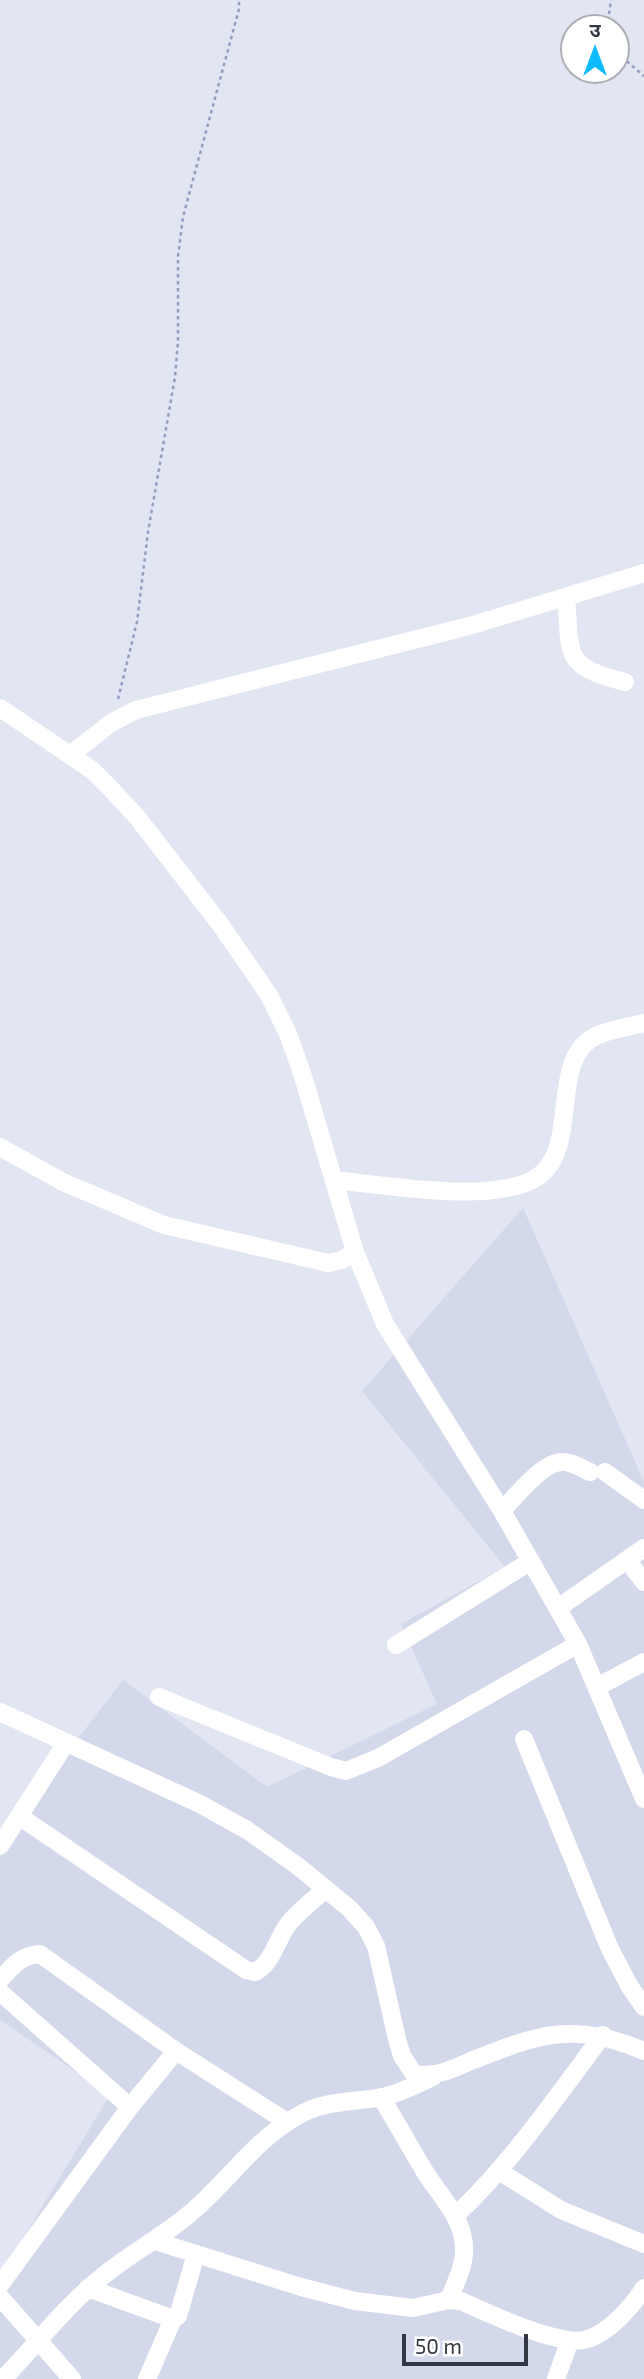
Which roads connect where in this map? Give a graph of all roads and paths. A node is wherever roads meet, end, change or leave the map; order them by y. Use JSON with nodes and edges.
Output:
{"nodes":[{"id":1,"x":239,"y":0,"type":"edge"},
{"id":2,"x":630,"y":64,"type":"edge"},
{"id":3,"x":644,"y":76,"type":"edge"},
{"id":4,"x":644,"y":573,"type":"edge"},
{"id":5,"x":566,"y":597,"type":"junction"},
{"id":6,"x":625,"y":682,"type":"dead end"},
{"id":7,"x":0,"y":708,"type":"edge"},
{"id":8,"x":111,"y":723,"type":"junction"},
{"id":9,"x":70,"y":755,"type":"junction"},
{"id":10,"x":644,"y":1023,"type":"edge"},
{"id":11,"x":0,"y":1147,"type":"edge"},
{"id":12,"x":334,"y":1180,"type":"junction"},
{"id":13,"x":355,"y":1252,"type":"junction"},
{"id":14,"x":644,"y":1500,"type":"edge"},
{"id":15,"x":502,"y":1511,"type":"junction"},
{"id":16,"x":644,"y":1548,"type":"edge"},
{"id":17,"x":531,"y":1561,"type":"junction"},
{"id":18,"x":628,"y":1561,"type":"junction"},
{"id":19,"x":644,"y":1581,"type":"edge"},
{"id":20,"x":558,"y":1608,"type":"junction"},
{"id":21,"x":578,"y":1644,"type":"junction"},
{"id":22,"x":396,"y":1645,"type":"dead end"},
{"id":23,"x":644,"y":1662,"type":"edge"},
{"id":24,"x":597,"y":1687,"type":"junction"},
{"id":25,"x":159,"y":1697,"type":"dead end"},
{"id":26,"x":0,"y":1712,"type":"edge"},
{"id":27,"x":524,"y":1740,"type":"dead end"},
{"id":28,"x":66,"y":1742,"type":"junction"},
{"id":29,"x":644,"y":1800,"type":"edge"},
{"id":30,"x":19,"y":1816,"type":"junction"},
{"id":31,"x":0,"y":1846,"type":"edge"},
{"id":32,"x":326,"y":1889,"type":"junction"},
{"id":33,"x":0,"y":1980,"type":"edge"},
{"id":34,"x":0,"y":1992,"type":"edge"},
{"id":35,"x":644,"y":2007,"type":"edge"},
{"id":36,"x":603,"y":2035,"type":"junction"},
{"id":37,"x":644,"y":2050,"type":"edge"},
{"id":38,"x":176,"y":2051,"type":"junction"},
{"id":39,"x":437,"y":2075,"type":"junction"},
{"id":40,"x":381,"y":2097,"type":"junction"},
{"id":41,"x":130,"y":2107,"type":"junction"},
{"id":42,"x":287,"y":2122,"type":"junction"},
{"id":43,"x":499,"y":2171,"type":"junction"},
{"id":44,"x":455,"y":2216,"type":"junction"},
{"id":45,"x":155,"y":2241,"type":"junction"},
{"id":46,"x":644,"y":2244,"type":"edge"},
{"id":47,"x":196,"y":2254,"type":"junction"},
{"id":48,"x":0,"y":2285,"type":"edge"},
{"id":49,"x":88,"y":2288,"type":"junction"},
{"id":50,"x":644,"y":2288,"type":"edge"},
{"id":51,"x":0,"y":2297,"type":"edge"},
{"id":52,"x":449,"y":2300,"type":"junction"},
{"id":53,"x":638,"y":2308,"type":"edge"},
{"id":54,"x":173,"y":2319,"type":"junction"},
{"id":55,"x":38,"y":2340,"type":"junction"},
{"id":56,"x":570,"y":2340,"type":"junction"},
{"id":57,"x":3,"y":2379,"type":"edge"},
{"id":58,"x":72,"y":2379,"type":"edge"},
{"id":59,"x":147,"y":2379,"type":"edge"},
{"id":60,"x":556,"y":2379,"type":"edge"}],
"edges":[{"from":1,"to":8,"type":"path"},
{"from":2,"to":3,"type":"path"},
{"from":4,"to":5,"type":"street"},
{"from":5,"to":6,"type":"street"},
{"from":5,"to":8,"type":"street"},
{"from":7,"to":9,"type":"street"},
{"from":8,"to":9,"type":"street"},
{"from":9,"to":12,"type":"street"},
{"from":10,"to":12,"type":"street"},
{"from":11,"to":13,"type":"street"},
{"from":12,"to":13,"type":"street"},
{"from":13,"to":15,"type":"street"},
{"from":14,"to":15,"type":"street"},
{"from":15,"to":17,"type":"street"},
{"from":16,"to":18,"type":"street"},
{"from":17,"to":20,"type":"street"},
{"from":17,"to":22,"type":"street"},
{"from":18,"to":19,"type":"street"},
{"from":18,"to":20,"type":"street"},
{"from":20,"to":21,"type":"street"},
{"from":21,"to":24,"type":"street"},
{"from":21,"to":25,"type":"street"},
{"from":23,"to":24,"type":"street"},
{"from":24,"to":29,"type":"street"},
{"from":26,"to":28,"type":"street"},
{"from":27,"to":35,"type":"street"},
{"from":28,"to":30,"type":"street"},
{"from":28,"to":32,"type":"street"},
{"from":30,"to":31,"type":"street"},
{"from":30,"to":32,"type":"street"},
{"from":32,"to":39,"type":"street"},
{"from":33,"to":38,"type":"street"},
{"from":34,"to":41,"type":"street"},
{"from":36,"to":37,"type":"street"},
{"from":36,"to":39,"type":"street"},
{"from":36,"to":43,"type":"street"},
{"from":38,"to":41,"type":"street"},
{"from":38,"to":42,"type":"street"},
{"from":39,"to":40,"type":"street"},
{"from":40,"to":42,"type":"street"},
{"from":40,"to":44,"type":"street"},
{"from":41,"to":48,"type":"street"},
{"from":42,"to":45,"type":"street"},
{"from":43,"to":44,"type":"street"},
{"from":43,"to":46,"type":"street"},
{"from":44,"to":52,"type":"street"},
{"from":45,"to":47,"type":"street"},
{"from":45,"to":49,"type":"street"},
{"from":47,"to":52,"type":"street"},
{"from":47,"to":54,"type":"street"},
{"from":49,"to":54,"type":"street"},
{"from":49,"to":55,"type":"street"},
{"from":50,"to":53,"type":"street"},
{"from":51,"to":55,"type":"street"},
{"from":52,"to":56,"type":"street"},
{"from":53,"to":56,"type":"street"},
{"from":54,"to":59,"type":"street"},
{"from":55,"to":57,"type":"street"},
{"from":55,"to":58,"type":"street"},
{"from":56,"to":60,"type":"street"}]}
